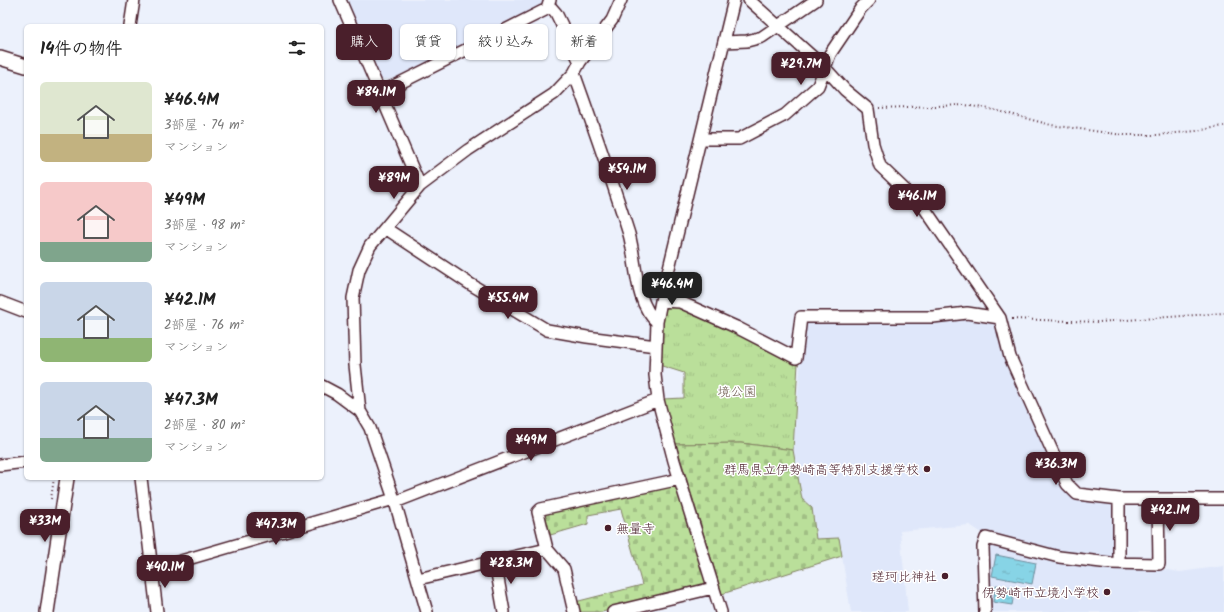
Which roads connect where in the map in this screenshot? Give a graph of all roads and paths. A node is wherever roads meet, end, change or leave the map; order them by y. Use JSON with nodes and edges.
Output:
{"nodes":[{"id":1,"x":134,"y":0,"type":"edge"},
{"id":2,"x":340,"y":0,"type":"edge"},
{"id":3,"x":621,"y":0,"type":"edge"},
{"id":4,"x":734,"y":0,"type":"edge"},
{"id":5,"x":749,"y":0,"type":"edge"},
{"id":6,"x":816,"y":0,"type":"edge"},
{"id":7,"x":869,"y":0,"type":"edge"},
{"id":8,"x":549,"y":2,"type":"edge"},
{"id":9,"x":130,"y":24,"type":"edge"},
{"id":10,"x":777,"y":26,"type":"junction"},
{"id":11,"x":724,"y":42,"type":"junction"},
{"id":12,"x":0,"y":58,"type":"edge"},
{"id":13,"x":580,"y":62,"type":"junction"},
{"id":14,"x":24,"y":65,"type":"edge"},
{"id":15,"x":825,"y":68,"type":"junction"},
{"id":16,"x":574,"y":73,"type":"junction"},
{"id":17,"x":380,"y":94,"type":"junction"},
{"id":18,"x":868,"y":109,"type":"junction"},
{"id":19,"x":1224,"y":126,"type":"edge"},
{"id":20,"x":701,"y":139,"type":"junction"},
{"id":21,"x":420,"y":186,"type":"junction"},
{"id":22,"x":385,"y":228,"type":"junction"},
{"id":23,"x":661,"y":301,"type":"junction"},
{"id":24,"x":0,"y":302,"type":"edge"},
{"id":25,"x":24,"y":311,"type":"edge"},
{"id":26,"x":1224,"y":314,"type":"edge"},
{"id":27,"x":1000,"y":318,"type":"junction"},
{"id":28,"x":657,"y":322,"type":"junction"},
{"id":29,"x":656,"y":346,"type":"junction"},
{"id":30,"x":324,"y":387,"type":"edge"},
{"id":31,"x":658,"y":400,"type":"junction"},
{"id":32,"x":360,"y":411,"type":"junction"},
{"id":33,"x":24,"y":462,"type":"edge"},
{"id":34,"x":0,"y":465,"type":"edge"},
{"id":35,"x":680,"y":479,"type":"junction"},
{"id":36,"x":67,"y":480,"type":"edge"},
{"id":37,"x":141,"y":480,"type":"edge"},
{"id":38,"x":1119,"y":499,"type":"junction"},
{"id":39,"x":395,"y":500,"type":"junction"},
{"id":40,"x":1158,"y":500,"type":"junction"},
{"id":41,"x":1224,"y":500,"type":"edge"},
{"id":42,"x":547,"y":549,"type":"junction"},
{"id":43,"x":495,"y":562,"type":"junction"},
{"id":44,"x":1119,"y":563,"type":"junction"},
{"id":45,"x":150,"y":570,"type":"junction"},
{"id":46,"x":418,"y":579,"type":"junction"},
{"id":47,"x":713,"y":588,"type":"junction"},
{"id":48,"x":47,"y":612,"type":"edge"},
{"id":49,"x":157,"y":612,"type":"edge"},
{"id":50,"x":427,"y":612,"type":"edge"},
{"id":51,"x":504,"y":612,"type":"edge"},
{"id":52,"x":574,"y":612,"type":"edge"},
{"id":53,"x":613,"y":612,"type":"edge"},
{"id":54,"x":721,"y":612,"type":"edge"},
{"id":55,"x":985,"y":612,"type":"edge"}],
"edges":[{"from":1,"to":9,"type":"street"},
{"from":2,"to":17,"type":"street"},
{"from":3,"to":13,"type":"street"},
{"from":4,"to":11,"type":"street"},
{"from":5,"to":10,"type":"street"},
{"from":6,"to":10,"type":"street"},
{"from":7,"to":15,"type":"street"},
{"from":8,"to":13,"type":"street"},
{"from":8,"to":17,"type":"street"},
{"from":10,"to":11,"type":"street"},
{"from":10,"to":15,"type":"street"},
{"from":11,"to":20,"type":"street"},
{"from":12,"to":14,"type":"main road"},
{"from":13,"to":16,"type":"street"},
{"from":15,"to":18,"type":"street"},
{"from":15,"to":20,"type":"street"},
{"from":16,"to":21,"type":"street"},
{"from":16,"to":28,"type":"street"},
{"from":17,"to":21,"type":"street"},
{"from":18,"to":19,"type":"path"},
{"from":18,"to":27,"type":"street"},
{"from":20,"to":23,"type":"street"},
{"from":21,"to":22,"type":"street"},
{"from":22,"to":29,"type":"street"},
{"from":22,"to":32,"type":"street"},
{"from":23,"to":27,"type":"street"},
{"from":23,"to":28,"type":"street"},
{"from":24,"to":25,"type":"street"},
{"from":26,"to":27,"type":"path"},
{"from":27,"to":38,"type":"street"},
{"from":28,"to":29,"type":"street"},
{"from":29,"to":31,"type":"street"},
{"from":30,"to":32,"type":"street"},
{"from":31,"to":35,"type":"street"},
{"from":31,"to":39,"type":"street"},
{"from":32,"to":39,"type":"street"},
{"from":33,"to":34,"type":"street"},
{"from":35,"to":42,"type":"street"},
{"from":35,"to":47,"type":"street"},
{"from":36,"to":48,"type":"main road"},
{"from":37,"to":45,"type":"street"},
{"from":38,"to":40,"type":"street"},
{"from":38,"to":44,"type":"street"},
{"from":39,"to":45,"type":"street"},
{"from":39,"to":46,"type":"street"},
{"from":40,"to":41,"type":"street"},
{"from":40,"to":44,"type":"street"},
{"from":42,"to":43,"type":"street"},
{"from":42,"to":52,"type":"street"},
{"from":43,"to":46,"type":"street"},
{"from":43,"to":51,"type":"street"},
{"from":44,"to":55,"type":"street"},
{"from":45,"to":49,"type":"street"},
{"from":46,"to":50,"type":"street"},
{"from":47,"to":53,"type":"street"},
{"from":47,"to":54,"type":"street"}]}
